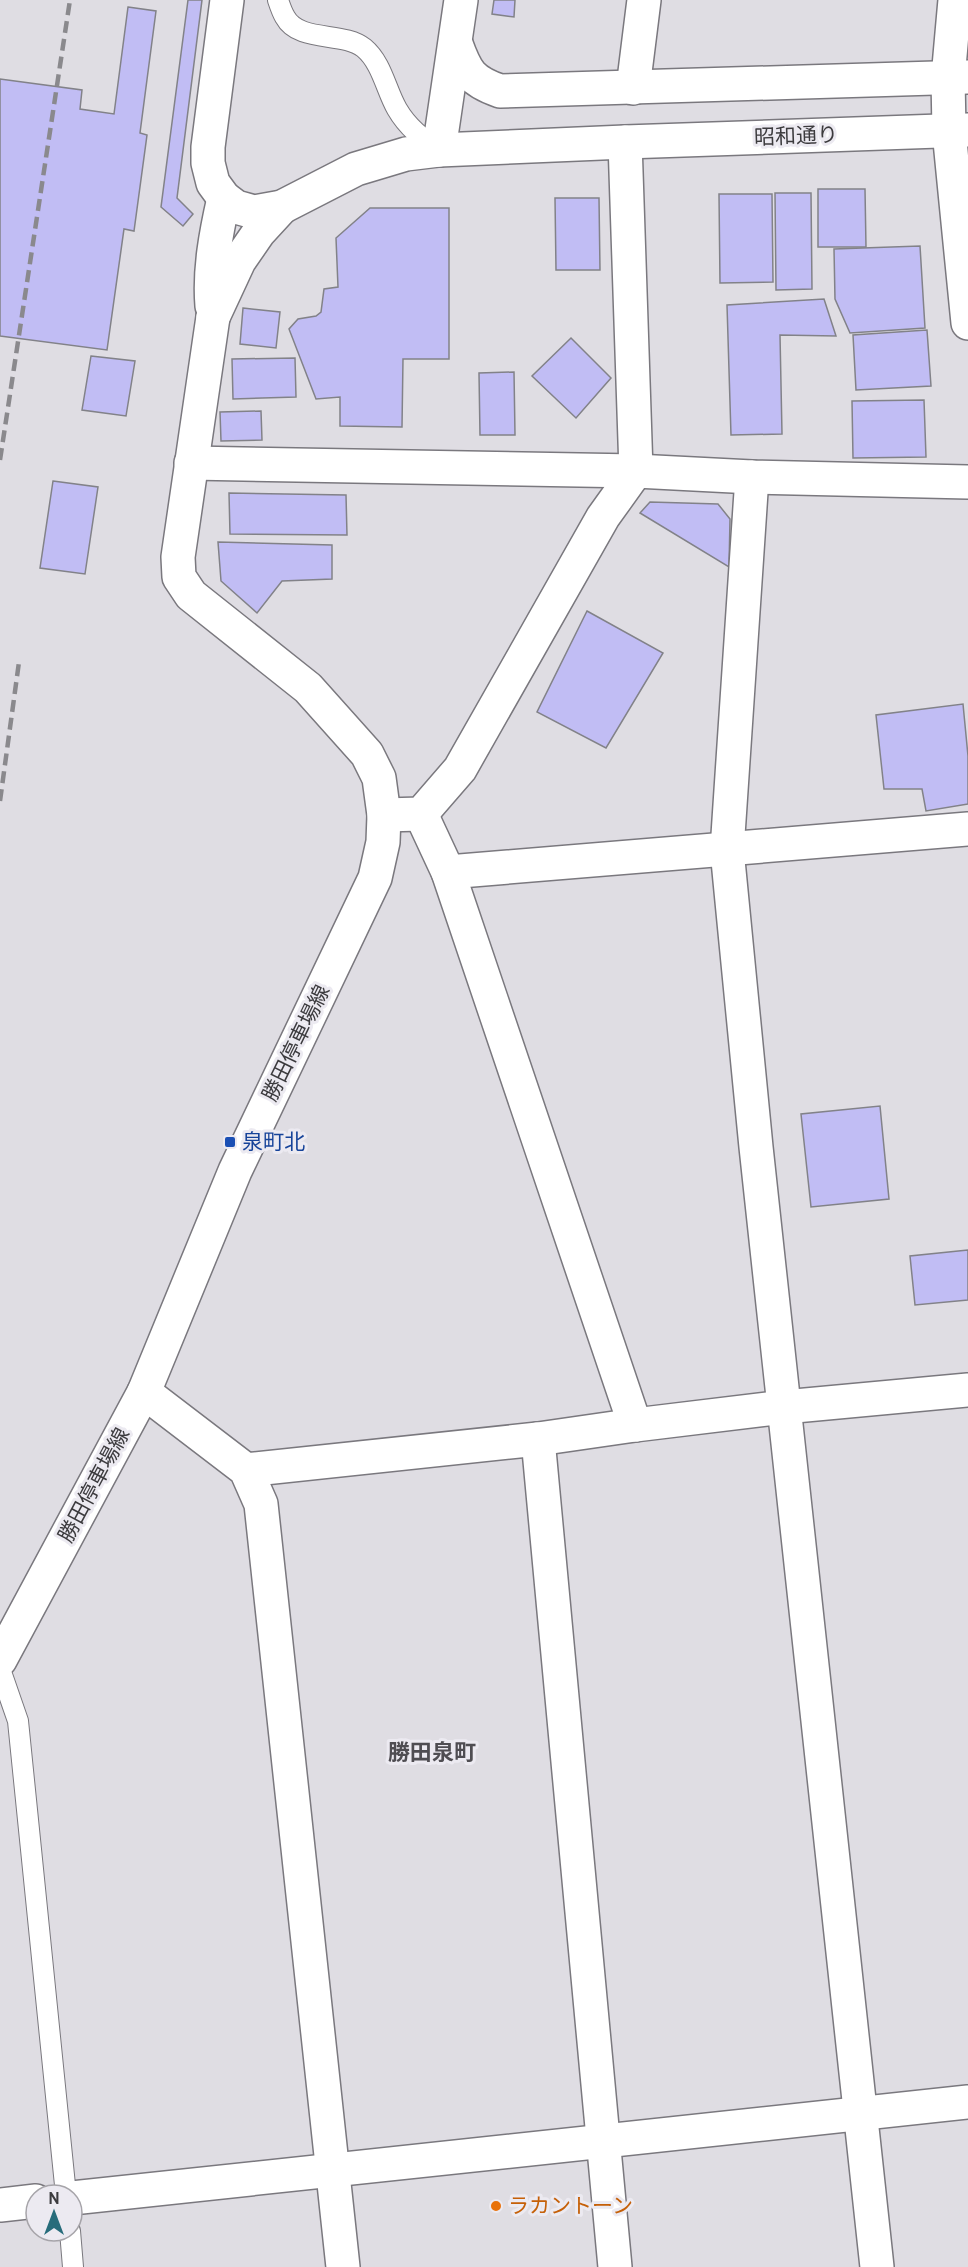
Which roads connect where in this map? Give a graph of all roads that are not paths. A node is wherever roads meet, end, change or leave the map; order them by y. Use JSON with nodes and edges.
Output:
{"nodes":[{"id":1,"x":226,"y":0,"type":"edge"},
{"id":2,"x":278,"y":0,"type":"edge"},
{"id":3,"x":461,"y":0,"type":"edge"},
{"id":4,"x":644,"y":0,"type":"edge"},
{"id":5,"x":955,"y":0,"type":"edge"},
{"id":6,"x":456,"y":44,"type":"junction"},
{"id":7,"x":958,"y":78,"type":"edge"},
{"id":8,"x":633,"y":88,"type":"junction"},
{"id":9,"x":958,"y":130,"type":"edge"},
{"id":10,"x":625,"y":142,"type":"junction"},
{"id":11,"x":440,"y":150,"type":"junction"},
{"id":12,"x":224,"y":198,"type":"junction"},
{"id":13,"x":282,"y":207,"type":"junction"},
{"id":14,"x":213,"y":317,"type":"junction"},
{"id":15,"x":968,"y":323,"type":"edge"},
{"id":16,"x":191,"y":463,"type":"junction"},
{"id":17,"x":636,"y":471,"type":"junction"},
{"id":18,"x":752,"y":477,"type":"junction"},
{"id":19,"x":968,"y":482,"type":"edge"},
{"id":20,"x":421,"y":814,"type":"junction"},
{"id":21,"x":384,"y":815,"type":"junction"},
{"id":22,"x":968,"y":829,"type":"edge"},
{"id":23,"x":728,"y":850,"type":"junction"},
{"id":24,"x":448,"y":872,"type":"junction"},
{"id":25,"x":968,"y":1390,"type":"edge"},
{"id":26,"x":144,"y":1392,"type":"junction"},
{"id":27,"x":784,"y":1407,"type":"junction"},
{"id":28,"x":635,"y":1425,"type":"junction"},
{"id":29,"x":538,"y":1438,"type":"junction"},
{"id":30,"x":246,"y":1470,"type":"junction"},
{"id":31,"x":0,"y":1660,"type":"edge"},
{"id":32,"x":0,"y":1669,"type":"edge"},
{"id":33,"x":968,"y":2102,"type":"edge"},
{"id":34,"x":861,"y":2112,"type":"junction"},
{"id":35,"x":603,"y":2140,"type":"junction"},
{"id":36,"x":333,"y":2168,"type":"junction"},
{"id":37,"x":65,"y":2183,"type":"edge"},
{"id":38,"x":84,"y":2197,"type":"edge"},
{"id":39,"x":24,"y":2202,"type":"edge"},
{"id":40,"x":0,"y":2205,"type":"edge"},
{"id":41,"x":71,"y":2243,"type":"edge"},
{"id":42,"x":73,"y":2267,"type":"edge"},
{"id":43,"x":344,"y":2267,"type":"edge"},
{"id":44,"x":615,"y":2267,"type":"edge"},
{"id":45,"x":877,"y":2267,"type":"edge"}],
"edges":[{"from":1,"to":12,"type":"street"},
{"from":2,"to":11,"type":"lane"},
{"from":3,"to":6,"type":"street"},
{"from":4,"to":8,"type":"street"},
{"from":5,"to":7,"type":"street"},
{"from":6,"to":8,"type":"street"},
{"from":6,"to":11,"type":"street"},
{"from":7,"to":8,"type":"street"},
{"from":7,"to":9,"type":"street"},
{"from":9,"to":10,"type":"street","name":"昭和通り"},
{"from":9,"to":15,"type":"street"},
{"from":10,"to":11,"type":"street","name":"昭和通り"},
{"from":10,"to":17,"type":"street"},
{"from":11,"to":13,"type":"street","name":"昭和通り"},
{"from":12,"to":13,"type":"street"},
{"from":12,"to":14,"type":"street"},
{"from":13,"to":14,"type":"street"},
{"from":14,"to":16,"type":"street","name":"勝田停車場線"},
{"from":16,"to":17,"type":"street"},
{"from":16,"to":21,"type":"street","name":"勝田停車場線"},
{"from":17,"to":18,"type":"street"},
{"from":17,"to":20,"type":"street"},
{"from":18,"to":19,"type":"street"},
{"from":18,"to":23,"type":"street"},
{"from":20,"to":21,"type":"street"},
{"from":20,"to":24,"type":"street"},
{"from":21,"to":26,"type":"street","name":"勝田停車場線"},
{"from":22,"to":23,"type":"street"},
{"from":23,"to":24,"type":"street"},
{"from":23,"to":27,"type":"street"},
{"from":24,"to":28,"type":"street"},
{"from":25,"to":27,"type":"street"},
{"from":26,"to":30,"type":"street"},
{"from":26,"to":31,"type":"street","name":"勝田停車場線"},
{"from":27,"to":28,"type":"street"},
{"from":27,"to":34,"type":"street"},
{"from":28,"to":29,"type":"street"},
{"from":29,"to":30,"type":"street"},
{"from":29,"to":35,"type":"street"},
{"from":30,"to":36,"type":"street"},
{"from":32,"to":37,"type":"lane"},
{"from":33,"to":34,"type":"street"},
{"from":34,"to":35,"type":"street"},
{"from":34,"to":45,"type":"street"},
{"from":35,"to":36,"type":"street"},
{"from":35,"to":44,"type":"street"},
{"from":36,"to":38,"type":"street"},
{"from":36,"to":43,"type":"street"},
{"from":39,"to":40,"type":"street"},
{"from":41,"to":42,"type":"lane"}]}
